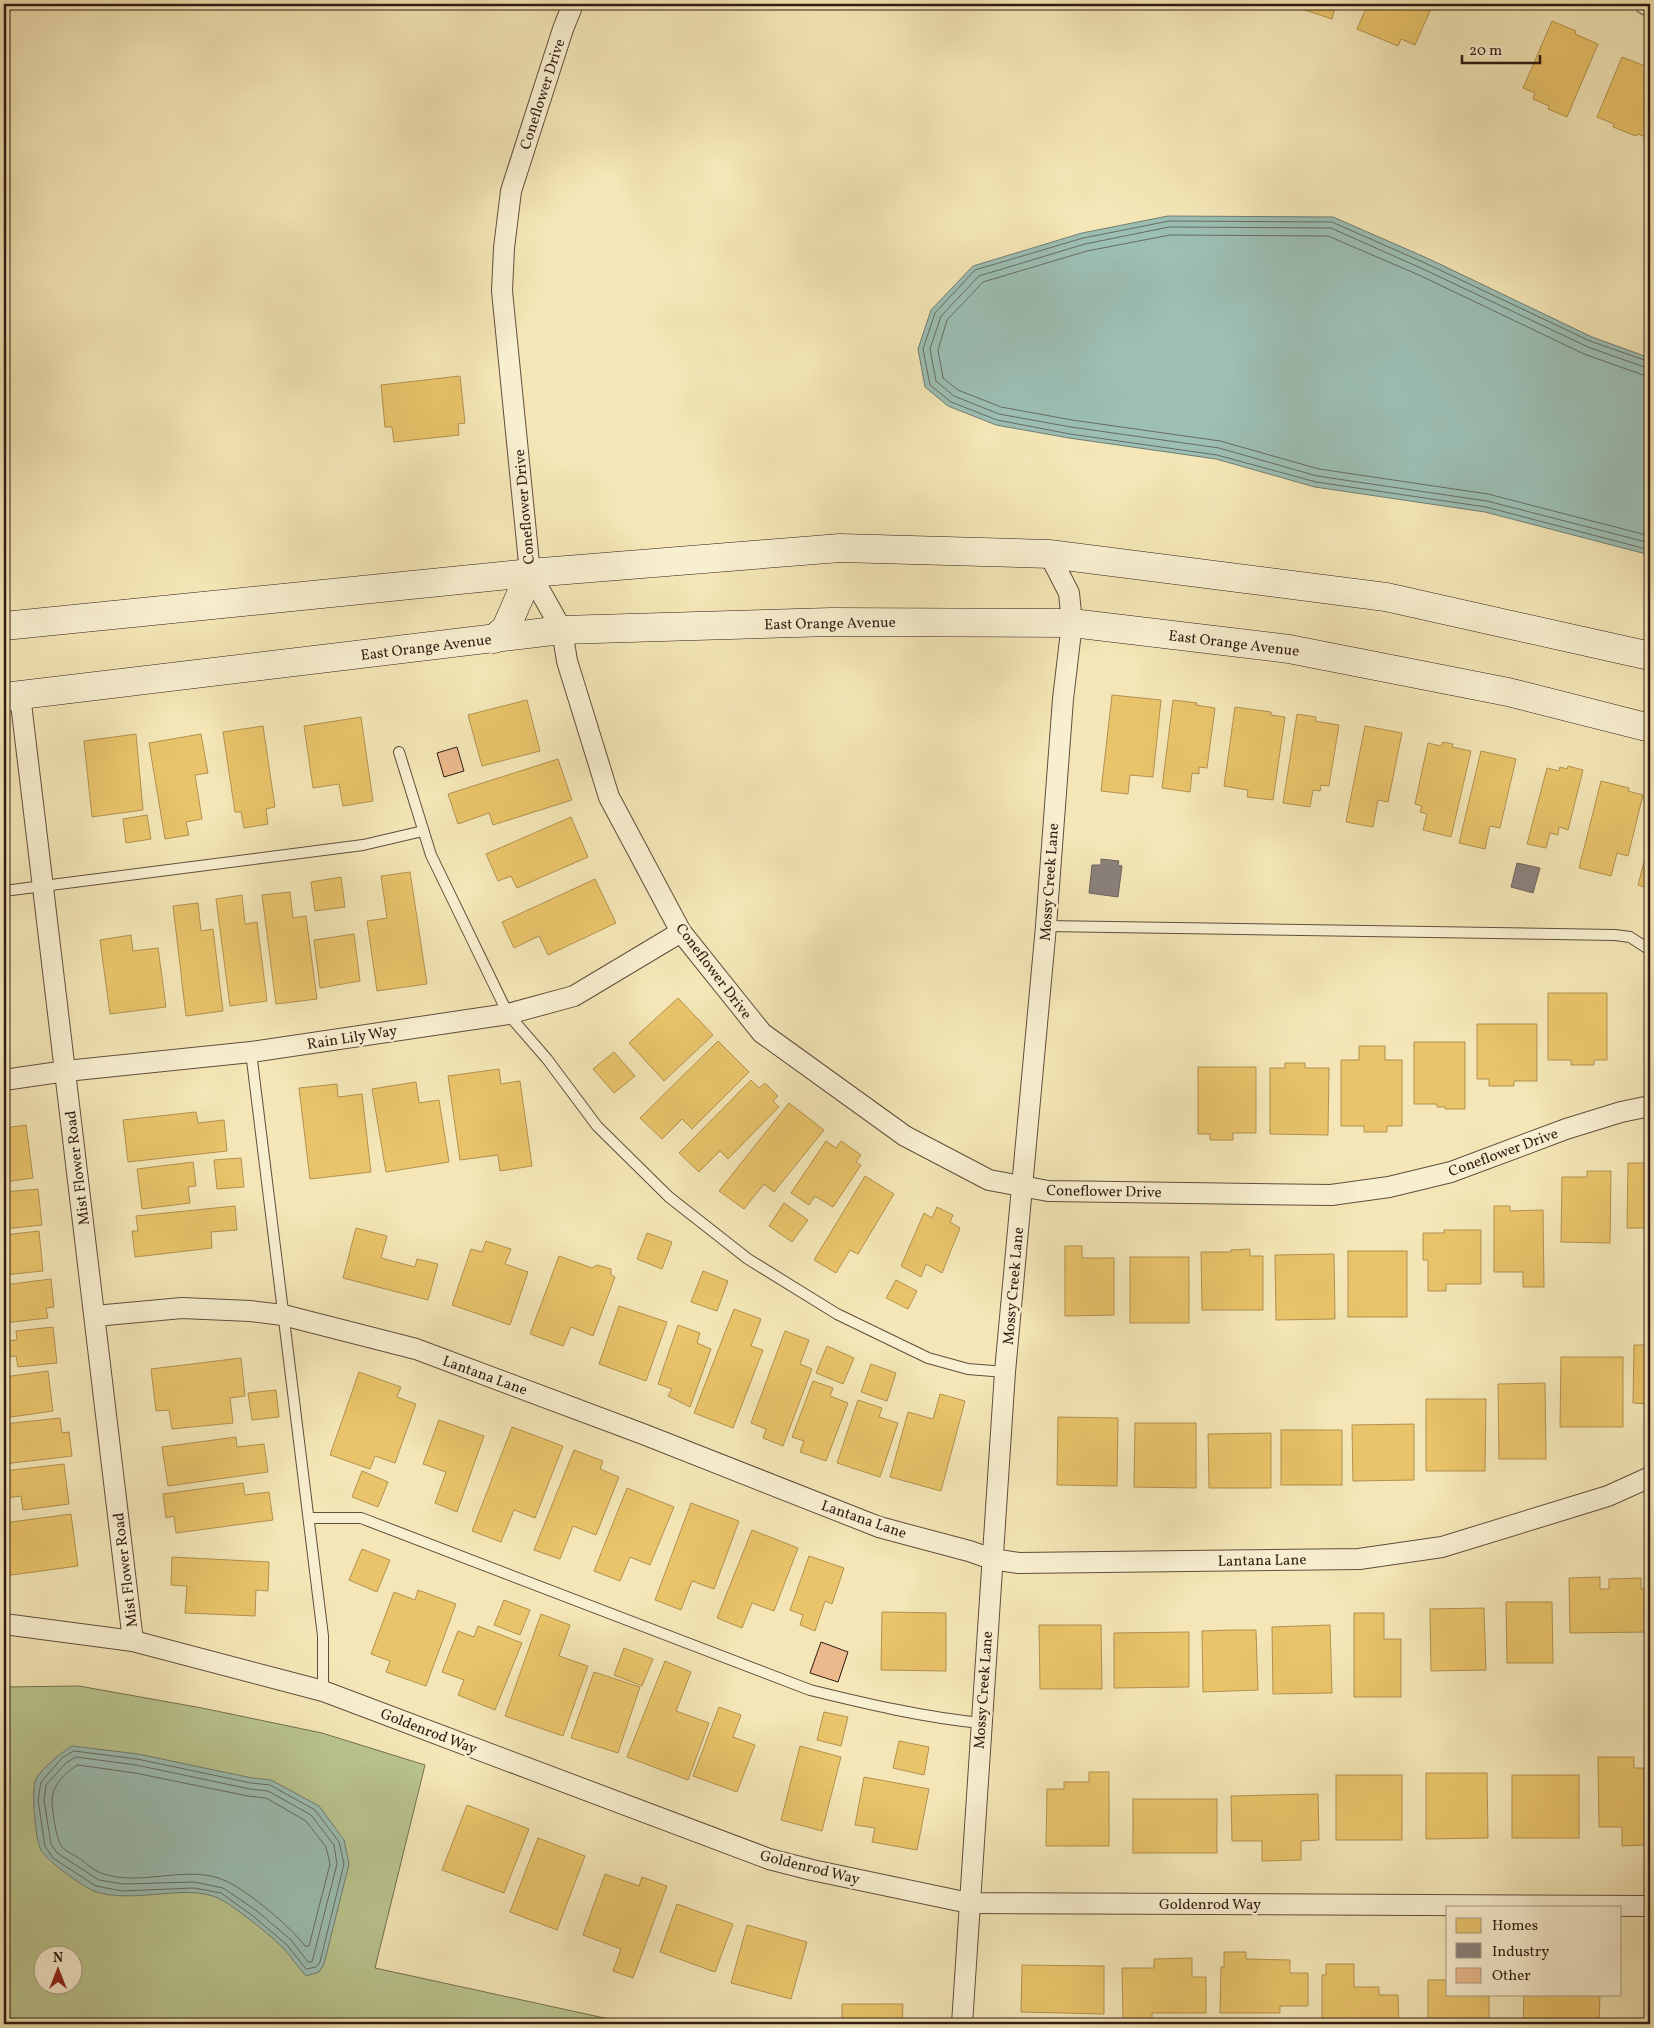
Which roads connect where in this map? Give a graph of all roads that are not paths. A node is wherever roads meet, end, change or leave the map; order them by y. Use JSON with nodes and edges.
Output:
{"nodes":[{"id":1,"x":573,"y":4,"type":"edge"},
{"id":2,"x":1645,"y":4,"type":"edge"},
{"id":3,"x":1650,"y":6,"type":"edge"},
{"id":4,"x":1049,"y":554,"type":"junction"},
{"id":5,"x":530,"y":573,"type":"junction"},
{"id":6,"x":1072,"y":623,"type":"junction"},
{"id":7,"x":4,"y":626,"type":"edge"},
{"id":8,"x":562,"y":630,"type":"junction"},
{"id":9,"x":494,"y":639,"type":"junction"},
{"id":10,"x":1650,"y":656,"type":"edge"},
{"id":11,"x":12,"y":696,"type":"edge"},
{"id":12,"x":1650,"y":728,"type":"edge"},
{"id":13,"x":399,"y":752,"type":"dead end"},
{"id":14,"x":423,"y":831,"type":"junction"},
{"id":15,"x":44,"y":887,"type":"junction"},
{"id":16,"x":4,"y":891,"type":"edge"},
{"id":17,"x":1046,"y":926,"type":"junction"},
{"id":18,"x":681,"y":932,"type":"junction"},
{"id":19,"x":1650,"y":950,"type":"edge"},
{"id":20,"x":508,"y":1014,"type":"junction"},
{"id":21,"x":251,"y":1052,"type":"junction"},
{"id":22,"x":66,"y":1071,"type":"junction"},
{"id":23,"x":4,"y":1080,"type":"edge"},
{"id":24,"x":1650,"y":1106,"type":"edge"},
{"id":25,"x":1022,"y":1186,"type":"junction"},
{"id":26,"x":283,"y":1315,"type":"junction"},
{"id":27,"x":94,"y":1316,"type":"junction"},
{"id":28,"x":1005,"y":1372,"type":"junction"},
{"id":29,"x":1650,"y":1477,"type":"edge"},
{"id":30,"x":309,"y":1518,"type":"junction"},
{"id":31,"x":992,"y":1559,"type":"junction"},
{"id":32,"x":4,"y":1624,"type":"edge"},
{"id":33,"x":133,"y":1641,"type":"junction"},
{"id":34,"x":323,"y":1691,"type":"junction"},
{"id":35,"x":981,"y":1723,"type":"junction"},
{"id":36,"x":969,"y":1904,"type":"junction"},
{"id":37,"x":1650,"y":1906,"type":"edge"},
{"id":38,"x":962,"y":2024,"type":"edge"}],
"edges":[{"from":1,"to":5,"type":"street","name":"Coneflower Drive"},
{"from":2,"to":3,"type":"street"},
{"from":4,"to":5,"type":"street"},
{"from":4,"to":6,"type":"street","name":"Mossy Creek Lane"},
{"from":4,"to":10,"type":"street"},
{"from":5,"to":7,"type":"street"},
{"from":5,"to":8,"type":"street","name":"Coneflower Drive"},
{"from":5,"to":9,"type":"street"},
{"from":6,"to":8,"type":"street","name":"East Orange Avenue"},
{"from":6,"to":12,"type":"street","name":"East Orange Avenue"},
{"from":6,"to":17,"type":"street","name":"Mossy Creek Lane"},
{"from":8,"to":9,"type":"street","name":"East Orange Avenue"},
{"from":8,"to":18,"type":"street","name":"Coneflower Drive"},
{"from":9,"to":11,"type":"street","name":"East Orange Avenue"},
{"from":11,"to":15,"type":"street","name":"Mist Flower Road"},
{"from":13,"to":14,"type":"lane"},
{"from":14,"to":15,"type":"lane"},
{"from":14,"to":20,"type":"lane"},
{"from":15,"to":16,"type":"lane"},
{"from":15,"to":22,"type":"street","name":"Mist Flower Road"},
{"from":17,"to":19,"type":"lane"},
{"from":17,"to":25,"type":"street","name":"Mossy Creek Lane"},
{"from":18,"to":20,"type":"street","name":"Rain Lily Way"},
{"from":18,"to":25,"type":"street","name":"Coneflower Drive"},
{"from":20,"to":21,"type":"street","name":"Rain Lily Way"},
{"from":20,"to":28,"type":"lane"},
{"from":21,"to":22,"type":"street","name":"Rain Lily Way"},
{"from":21,"to":26,"type":"lane"},
{"from":22,"to":23,"type":"street","name":"Rain Lily Way"},
{"from":22,"to":27,"type":"street","name":"Mist Flower Road"},
{"from":24,"to":25,"type":"street","name":"Coneflower Drive"},
{"from":25,"to":28,"type":"street","name":"Mossy Creek Lane"},
{"from":26,"to":27,"type":"street","name":"Lantana Lane"},
{"from":26,"to":30,"type":"lane"},
{"from":26,"to":31,"type":"street","name":"Lantana Lane"},
{"from":27,"to":33,"type":"street","name":"Mist Flower Road"},
{"from":28,"to":31,"type":"street","name":"Mossy Creek Lane"},
{"from":29,"to":31,"type":"street","name":"Lantana Lane"},
{"from":30,"to":34,"type":"lane"},
{"from":30,"to":35,"type":"lane"},
{"from":31,"to":35,"type":"street","name":"Mossy Creek Lane"},
{"from":32,"to":33,"type":"street","name":"Goldenrod Way"},
{"from":33,"to":34,"type":"street","name":"Goldenrod Way"},
{"from":34,"to":36,"type":"street","name":"Goldenrod Way"},
{"from":35,"to":36,"type":"street","name":"Mossy Creek Lane"},
{"from":36,"to":37,"type":"street","name":"Goldenrod Way"},
{"from":36,"to":38,"type":"street","name":"Mossy Creek Lane"}]}
